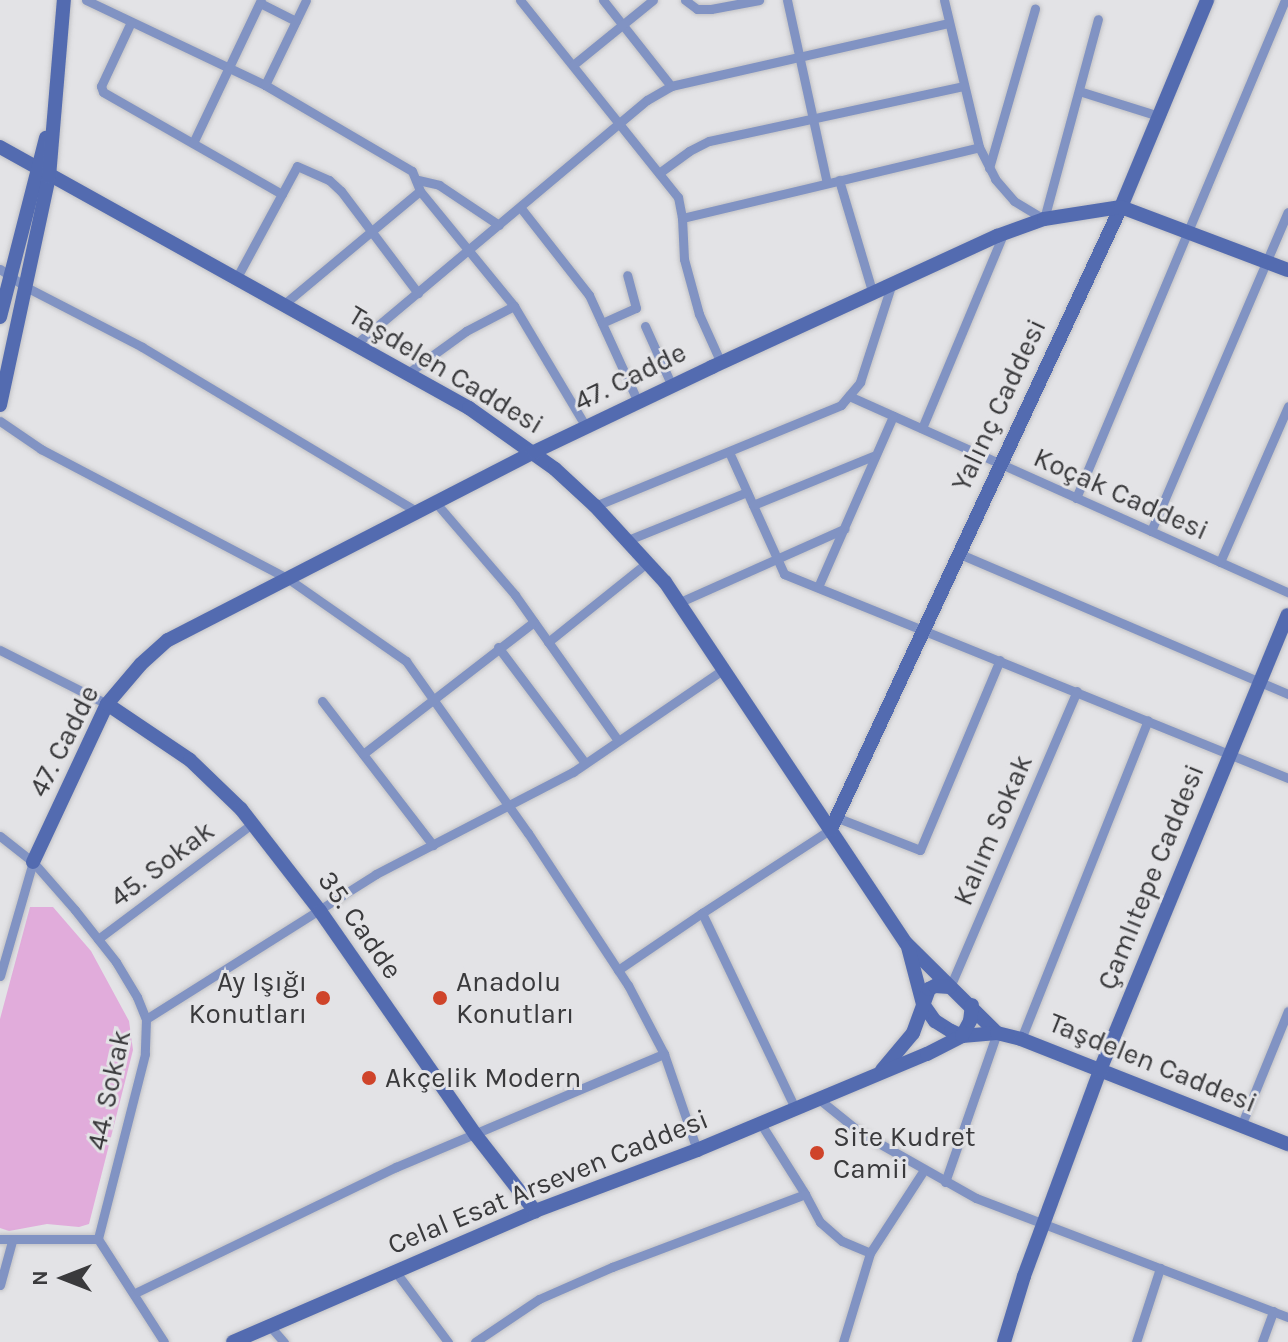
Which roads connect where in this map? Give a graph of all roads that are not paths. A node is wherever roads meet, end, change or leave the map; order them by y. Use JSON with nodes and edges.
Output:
{"nodes":[{"id":1,"x":64,"y":0,"type":"edge"},
{"id":2,"x":86,"y":0,"type":"edge"},
{"id":3,"x":306,"y":0,"type":"edge"},
{"id":4,"x":520,"y":0,"type":"edge"},
{"id":5,"x":603,"y":0,"type":"edge"},
{"id":6,"x":653,"y":0,"type":"edge"},
{"id":7,"x":685,"y":0,"type":"edge"},
{"id":8,"x":759,"y":0,"type":"edge"},
{"id":9,"x":787,"y":0,"type":"edge"},
{"id":10,"x":944,"y":0,"type":"edge"},
{"id":11,"x":1207,"y":0,"type":"edge"},
{"id":12,"x":1285,"y":0,"type":"edge"},
{"id":13,"x":261,"y":1,"type":"edge"},
{"id":14,"x":1035,"y":9,"type":"dead end"},
{"id":15,"x":1098,"y":19,"type":"dead end"},
{"id":16,"x":296,"y":21,"type":"junction"},
{"id":17,"x":131,"y":22,"type":"junction"},
{"id":18,"x":948,"y":23,"type":"junction"},
{"id":19,"x":624,"y":27,"type":"junction"},
{"id":20,"x":800,"y":57,"type":"junction"},
{"id":21,"x":573,"y":65,"type":"junction"},
{"id":22,"x":227,"y":68,"type":"junction"},
{"id":23,"x":265,"y":85,"type":"junction"},
{"id":24,"x":671,"y":86,"type":"junction"},
{"id":25,"x":964,"y":86,"type":"junction"},
{"id":26,"x":1079,"y":91,"type":"junction"},
{"id":27,"x":1159,"y":116,"type":"junction"},
{"id":28,"x":813,"y":117,"type":"junction"},
{"id":29,"x":620,"y":124,"type":"junction"},
{"id":30,"x":193,"y":143,"type":"junction"},
{"id":31,"x":0,"y":147,"type":"edge"},
{"id":32,"x":979,"y":147,"type":"junction"},
{"id":33,"x":989,"y":168,"type":"junction"},
{"id":34,"x":43,"y":173,"type":"junction"},
{"id":35,"x":659,"y":173,"type":"junction"},
{"id":36,"x":418,"y":180,"type":"junction"},
{"id":37,"x":839,"y":180,"type":"junction"},
{"id":38,"x":827,"y":183,"type":"junction"},
{"id":39,"x":420,"y":191,"type":"junction"},
{"id":40,"x":282,"y":194,"type":"junction"},
{"id":41,"x":520,"y":207,"type":"junction"},
{"id":42,"x":1121,"y":207,"type":"junction"},
{"id":43,"x":1288,"y":212,"type":"edge"},
{"id":44,"x":682,"y":218,"type":"junction"},
{"id":45,"x":1044,"y":219,"type":"junction"},
{"id":46,"x":499,"y":225,"type":"junction"},
{"id":47,"x":1188,"y":232,"type":"junction"},
{"id":48,"x":371,"y":233,"type":"junction"},
{"id":49,"x":1003,"y":234,"type":"junction"},
{"id":50,"x":469,"y":250,"type":"junction"},
{"id":51,"x":1267,"y":260,"type":"junction"},
{"id":52,"x":1288,"y":270,"type":"edge"},
{"id":53,"x":6,"y":274,"type":"edge"},
{"id":54,"x":627,"y":275,"type":"dead end"},
{"id":55,"x":236,"y":279,"type":"junction"},
{"id":56,"x":891,"y":286,"type":"junction"},
{"id":57,"x":26,"y":287,"type":"junction"},
{"id":58,"x":418,"y":293,"type":"junction"},
{"id":59,"x":873,"y":294,"type":"junction"},
{"id":60,"x":283,"y":305,"type":"junction"},
{"id":61,"x":514,"y":306,"type":"junction"},
{"id":62,"x":0,"y":317,"type":"edge"},
{"id":63,"x":602,"y":323,"type":"junction"},
{"id":64,"x":645,"y":326,"type":"dead end"},
{"id":65,"x":356,"y":344,"type":"junction"},
{"id":66,"x":721,"y":363,"type":"junction"},
{"id":67,"x":408,"y":373,"type":"junction"},
{"id":68,"x":672,"y":386,"type":"junction"},
{"id":69,"x":849,"y":396,"type":"junction"},
{"id":70,"x":638,"y":402,"type":"junction"},
{"id":71,"x":0,"y":405,"type":"edge"},
{"id":72,"x":1288,"y":406,"type":"edge"},
{"id":73,"x":893,"y":416,"type":"junction"},
{"id":74,"x":0,"y":421,"type":"edge"},
{"id":75,"x":586,"y":427,"type":"junction"},
{"id":76,"x":922,"y":428,"type":"junction"},
{"id":77,"x":534,"y":452,"type":"junction"},
{"id":78,"x":729,"y":452,"type":"junction"},
{"id":79,"x":873,"y":456,"type":"junction"},
{"id":80,"x":1000,"y":463,"type":"junction"},
{"id":81,"x":747,"y":492,"type":"junction"},
{"id":82,"x":1076,"y":498,"type":"junction"},
{"id":83,"x":436,"y":503,"type":"junction"},
{"id":84,"x":753,"y":505,"type":"junction"},
{"id":85,"x":595,"y":506,"type":"junction"},
{"id":86,"x":418,"y":512,"type":"junction"},
{"id":87,"x":844,"y":529,"type":"junction"},
{"id":88,"x":1151,"y":531,"type":"junction"},
{"id":89,"x":628,"y":540,"type":"junction"},
{"id":90,"x":960,"y":554,"type":"junction"},
{"id":91,"x":778,"y":559,"type":"junction"},
{"id":92,"x":648,"y":562,"type":"junction"},
{"id":93,"x":1220,"y":562,"type":"junction"},
{"id":94,"x":290,"y":579,"type":"junction"},
{"id":95,"x":818,"y":587,"type":"junction"},
{"id":96,"x":1288,"y":592,"type":"edge"},
{"id":97,"x":680,"y":602,"type":"junction"},
{"id":98,"x":1288,"y":615,"type":"edge"},
{"id":99,"x":534,"y":622,"type":"junction"},
{"id":100,"x":927,"y":631,"type":"junction"},
{"id":101,"x":548,"y":642,"type":"junction"},
{"id":102,"x":498,"y":647,"type":"junction"},
{"id":103,"x":0,"y":650,"type":"edge"},
{"id":104,"x":1000,"y":660,"type":"junction"},
{"id":105,"x":724,"y":669,"type":"junction"},
{"id":106,"x":1260,"y":682,"type":"junction"},
{"id":107,"x":1077,"y":691,"type":"junction"},
{"id":108,"x":1288,"y":694,"type":"edge"},
{"id":109,"x":433,"y":699,"type":"junction"},
{"id":110,"x":322,"y":701,"type":"dead end"},
{"id":111,"x":107,"y":704,"type":"junction"},
{"id":112,"x":1148,"y":720,"type":"junction"},
{"id":113,"x":617,"y":739,"type":"junction"},
{"id":114,"x":1230,"y":753,"type":"junction"},
{"id":115,"x":363,"y":754,"type":"junction"},
{"id":116,"x":585,"y":763,"type":"junction"},
{"id":117,"x":1288,"y":778,"type":"edge"},
{"id":118,"x":509,"y":807,"type":"junction"},
{"id":119,"x":252,"y":824,"type":"junction"},
{"id":120,"x":835,"y":824,"type":"junction"},
{"id":121,"x":0,"y":836,"type":"edge"},
{"id":122,"x":433,"y":845,"type":"junction"},
{"id":123,"x":33,"y":862,"type":"junction"},
{"id":124,"x":320,"y":911,"type":"junction"},
{"id":125,"x":702,"y":913,"type":"junction"},
{"id":126,"x":98,"y":939,"type":"junction"},
{"id":127,"x":906,"y":943,"type":"junction"},
{"id":128,"x":618,"y":970,"type":"junction"},
{"id":129,"x":0,"y":976,"type":"edge"},
{"id":130,"x":950,"y":987,"type":"junction"},
{"id":131,"x":923,"y":1004,"type":"junction"},
{"id":132,"x":972,"y":1005,"type":"junction"},
{"id":133,"x":1288,"y":1011,"type":"edge"},
{"id":134,"x":146,"y":1019,"type":"junction"},
{"id":135,"x":997,"y":1033,"type":"junction"},
{"id":136,"x":962,"y":1036,"type":"junction"},
{"id":137,"x":1021,"y":1039,"type":"junction"},
{"id":138,"x":664,"y":1054,"type":"junction"},
{"id":139,"x":881,"y":1070,"type":"junction"},
{"id":140,"x":1100,"y":1070,"type":"junction"},
{"id":141,"x":820,"y":1100,"type":"junction"},
{"id":142,"x":796,"y":1110,"type":"junction"},
{"id":143,"x":761,"y":1124,"type":"junction"},
{"id":144,"x":1241,"y":1126,"type":"junction"},
{"id":145,"x":475,"y":1134,"type":"junction"},
{"id":146,"x":1288,"y":1144,"type":"edge"},
{"id":147,"x":697,"y":1150,"type":"junction"},
{"id":148,"x":924,"y":1170,"type":"junction"},
{"id":149,"x":945,"y":1182,"type":"junction"},
{"id":150,"x":805,"y":1194,"type":"junction"},
{"id":151,"x":535,"y":1211,"type":"junction"},
{"id":152,"x":1044,"y":1222,"type":"junction"},
{"id":153,"x":0,"y":1239,"type":"edge"},
{"id":154,"x":98,"y":1239,"type":"junction"},
{"id":155,"x":12,"y":1241,"type":"junction"},
{"id":156,"x":870,"y":1253,"type":"junction"},
{"id":157,"x":1160,"y":1268,"type":"junction"},
{"id":158,"x":395,"y":1271,"type":"junction"},
{"id":159,"x":0,"y":1285,"type":"edge"},
{"id":160,"x":135,"y":1293,"type":"junction"},
{"id":161,"x":1273,"y":1311,"type":"junction"},
{"id":162,"x":1288,"y":1317,"type":"edge"},
{"id":163,"x":269,"y":1325,"type":"junction"},
{"id":164,"x":164,"y":1342,"type":"edge"},
{"id":165,"x":233,"y":1342,"type":"edge"},
{"id":166,"x":284,"y":1342,"type":"edge"},
{"id":167,"x":448,"y":1342,"type":"edge"},
{"id":168,"x":475,"y":1342,"type":"edge"},
{"id":169,"x":843,"y":1342,"type":"edge"},
{"id":170,"x":1004,"y":1342,"type":"edge"},
{"id":171,"x":1136,"y":1342,"type":"edge"},
{"id":172,"x":1262,"y":1342,"type":"edge"}],
"edges":[{"from":1,"to":34,"type":"street"},
{"from":2,"to":17,"type":"street"},
{"from":3,"to":16,"type":"street"},
{"from":4,"to":21,"type":"street"},
{"from":5,"to":19,"type":"street"},
{"from":6,"to":19,"type":"street"},
{"from":7,"to":8,"type":"street"},
{"from":9,"to":20,"type":"street"},
{"from":10,"to":18,"type":"street"},
{"from":11,"to":27,"type":"street","name":"Yalınç Caddesi"},
{"from":12,"to":47,"type":"street"},
{"from":13,"to":16,"type":"street"},
{"from":13,"to":22,"type":"street"},
{"from":14,"to":33,"type":"street"},
{"from":15,"to":26,"type":"street"},
{"from":16,"to":23,"type":"street"},
{"from":17,"to":22,"type":"street"},
{"from":17,"to":30,"type":"street"},
{"from":18,"to":20,"type":"street"},
{"from":18,"to":25,"type":"street"},
{"from":19,"to":21,"type":"street"},
{"from":19,"to":24,"type":"street"},
{"from":20,"to":24,"type":"street"},
{"from":20,"to":28,"type":"street"},
{"from":21,"to":29,"type":"street"},
{"from":22,"to":23,"type":"street"},
{"from":22,"to":30,"type":"street"},
{"from":23,"to":36,"type":"street"},
{"from":24,"to":29,"type":"street"},
{"from":25,"to":28,"type":"street"},
{"from":25,"to":32,"type":"street"},
{"from":26,"to":27,"type":"street"},
{"from":26,"to":45,"type":"street"},
{"from":27,"to":42,"type":"street","name":"Yalınç Caddesi"},
{"from":28,"to":35,"type":"street"},
{"from":28,"to":38,"type":"street"},
{"from":29,"to":35,"type":"street"},
{"from":29,"to":41,"type":"street"},
{"from":30,"to":40,"type":"street"},
{"from":31,"to":34,"type":"street","name":"Taşdelen Caddesi"},
{"from":32,"to":33,"type":"street"},
{"from":32,"to":37,"type":"street"},
{"from":33,"to":45,"type":"street"},
{"from":34,"to":53,"type":"street"},
{"from":34,"to":55,"type":"street","name":"Taşdelen Caddesi"},
{"from":34,"to":57,"type":"street"},
{"from":35,"to":44,"type":"street"},
{"from":36,"to":39,"type":"street"},
{"from":36,"to":46,"type":"street"},
{"from":37,"to":38,"type":"street"},
{"from":37,"to":59,"type":"street"},
{"from":38,"to":44,"type":"street"},
{"from":39,"to":48,"type":"street"},
{"from":39,"to":50,"type":"street"},
{"from":40,"to":48,"type":"street"},
{"from":40,"to":55,"type":"street"},
{"from":41,"to":46,"type":"street"},
{"from":41,"to":63,"type":"street"},
{"from":42,"to":45,"type":"street","name":"47. Cadde"},
{"from":42,"to":47,"type":"street","name":"47. Cadde"},
{"from":42,"to":80,"type":"street","name":"Yalınç Caddesi"},
{"from":43,"to":51,"type":"street"},
{"from":44,"to":66,"type":"street"},
{"from":45,"to":49,"type":"street","name":"47. Cadde"},
{"from":46,"to":50,"type":"street"},
{"from":47,"to":51,"type":"street","name":"47. Cadde"},
{"from":47,"to":82,"type":"street"},
{"from":48,"to":58,"type":"street"},
{"from":48,"to":60,"type":"street"},
{"from":49,"to":56,"type":"street","name":"47. Cadde"},
{"from":49,"to":76,"type":"street"},
{"from":50,"to":58,"type":"street"},
{"from":50,"to":61,"type":"street"},
{"from":51,"to":52,"type":"street","name":"47. Cadde"},
{"from":51,"to":88,"type":"street"},
{"from":53,"to":57,"type":"street"},
{"from":53,"to":62,"type":"street"},
{"from":54,"to":63,"type":"street"},
{"from":55,"to":60,"type":"street","name":"Taşdelen Caddesi"},
{"from":56,"to":59,"type":"street","name":"47. Cadde"},
{"from":56,"to":69,"type":"street"},
{"from":57,"to":71,"type":"street"},
{"from":57,"to":86,"type":"street"},
{"from":58,"to":65,"type":"street"},
{"from":59,"to":66,"type":"street","name":"47. Cadde"},
{"from":60,"to":65,"type":"street","name":"Taşdelen Caddesi"},
{"from":61,"to":67,"type":"street"},
{"from":61,"to":75,"type":"street"},
{"from":63,"to":70,"type":"street"},
{"from":64,"to":68,"type":"street"},
{"from":65,"to":67,"type":"street","name":"Taşdelen Caddesi"},
{"from":66,"to":68,"type":"street","name":"47. Cadde"},
{"from":67,"to":77,"type":"street","name":"Taşdelen Caddesi"},
{"from":68,"to":70,"type":"street","name":"47. Cadde"},
{"from":69,"to":73,"type":"street","name":"Koçak Caddesi"},
{"from":69,"to":78,"type":"street"},
{"from":70,"to":75,"type":"street","name":"47. Cadde"},
{"from":72,"to":93,"type":"street"},
{"from":73,"to":76,"type":"street","name":"Koçak Caddesi"},
{"from":73,"to":79,"type":"street"},
{"from":74,"to":94,"type":"street"},
{"from":75,"to":77,"type":"street","name":"47. Cadde"},
{"from":76,"to":80,"type":"street","name":"Koçak Caddesi"},
{"from":77,"to":83,"type":"street","name":"47. Cadde"},
{"from":77,"to":85,"type":"street","name":"Taşdelen Caddesi"},
{"from":78,"to":81,"type":"street"},
{"from":78,"to":85,"type":"street"},
{"from":79,"to":84,"type":"street"},
{"from":79,"to":87,"type":"street"},
{"from":80,"to":82,"type":"street","name":"Koçak Caddesi"},
{"from":80,"to":90,"type":"street","name":"Yalınç Caddesi"},
{"from":81,"to":84,"type":"street"},
{"from":81,"to":89,"type":"street"},
{"from":82,"to":88,"type":"street","name":"Koçak Caddesi"},
{"from":83,"to":86,"type":"street","name":"47. Cadde"},
{"from":83,"to":99,"type":"street"},
{"from":84,"to":91,"type":"street"},
{"from":85,"to":89,"type":"street","name":"Taşdelen Caddesi"},
{"from":86,"to":94,"type":"street","name":"47. Cadde"},
{"from":87,"to":91,"type":"street"},
{"from":87,"to":95,"type":"street"},
{"from":88,"to":93,"type":"street","name":"Koçak Caddesi"},
{"from":89,"to":92,"type":"street","name":"Taşdelen Caddesi"},
{"from":90,"to":100,"type":"street","name":"Yalınç Caddesi"},
{"from":90,"to":106,"type":"street"},
{"from":91,"to":95,"type":"street"},
{"from":91,"to":97,"type":"street"},
{"from":92,"to":97,"type":"street","name":"Taşdelen Caddesi"},
{"from":92,"to":101,"type":"street"},
{"from":93,"to":96,"type":"street","name":"Koçak Caddesi"},
{"from":94,"to":109,"type":"street"},
{"from":94,"to":111,"type":"street","name":"47. Cadde"},
{"from":95,"to":100,"type":"street"},
{"from":97,"to":105,"type":"street","name":"Taşdelen Caddesi"},
{"from":98,"to":106,"type":"street","name":"Çamlıtepe Caddesi"},
{"from":99,"to":101,"type":"street"},
{"from":99,"to":102,"type":"street"},
{"from":100,"to":104,"type":"street"},
{"from":100,"to":120,"type":"street","name":"Yalınç Caddesi"},
{"from":101,"to":113,"type":"street"},
{"from":102,"to":109,"type":"street"},
{"from":102,"to":116,"type":"street"},
{"from":103,"to":111,"type":"street"},
{"from":104,"to":107,"type":"street"},
{"from":104,"to":120,"type":"street"},
{"from":105,"to":113,"type":"street"},
{"from":105,"to":120,"type":"street","name":"Taşdelen Caddesi"},
{"from":106,"to":108,"type":"street"},
{"from":106,"to":114,"type":"street","name":"Çamlıtepe Caddesi"},
{"from":107,"to":112,"type":"street"},
{"from":107,"to":130,"type":"street","name":"Kalım Sokak"},
{"from":109,"to":115,"type":"street"},
{"from":109,"to":118,"type":"street"},
{"from":110,"to":115,"type":"street"},
{"from":111,"to":119,"type":"street","name":"35. Cadde"},
{"from":111,"to":123,"type":"street","name":"47. Cadde"},
{"from":112,"to":114,"type":"street"},
{"from":112,"to":137,"type":"street"},
{"from":113,"to":116,"type":"street"},
{"from":114,"to":117,"type":"street"},
{"from":114,"to":140,"type":"street","name":"Çamlıtepe Caddesi"},
{"from":115,"to":122,"type":"street"},
{"from":116,"to":118,"type":"street"},
{"from":118,"to":122,"type":"street"},
{"from":118,"to":128,"type":"street"},
{"from":119,"to":124,"type":"street","name":"35. Cadde"},
{"from":119,"to":126,"type":"street","name":"45. Sokak"},
{"from":120,"to":125,"type":"street"},
{"from":120,"to":127,"type":"street","name":"Taşdelen Caddesi"},
{"from":121,"to":123,"type":"street","name":"44. Sokak"},
{"from":122,"to":124,"type":"street"},
{"from":123,"to":126,"type":"street","name":"44. Sokak"},
{"from":123,"to":129,"type":"street"},
{"from":124,"to":134,"type":"street"},
{"from":124,"to":145,"type":"street","name":"35. Cadde"},
{"from":125,"to":128,"type":"street"},
{"from":125,"to":142,"type":"street"},
{"from":126,"to":134,"type":"street","name":"44. Sokak"},
{"from":127,"to":130,"type":"street"},
{"from":127,"to":131,"type":"street"},
{"from":128,"to":138,"type":"street"},
{"from":130,"to":131,"type":"street"},
{"from":130,"to":132,"type":"street"},
{"from":131,"to":136,"type":"street"},
{"from":131,"to":139,"type":"street"},
{"from":132,"to":135,"type":"street"},
{"from":132,"to":136,"type":"street"},
{"from":133,"to":144,"type":"street"},
{"from":134,"to":154,"type":"street","name":"44. Sokak"},
{"from":135,"to":136,"type":"street","name":"Taşdelen Caddesi"},
{"from":135,"to":137,"type":"street","name":"Taşdelen Caddesi"},
{"from":135,"to":149,"type":"street"},
{"from":136,"to":139,"type":"street","name":"Celal Esat Arseven Caddesi"},
{"from":137,"to":140,"type":"street","name":"Taşdelen Caddesi"},
{"from":138,"to":145,"type":"street"},
{"from":138,"to":147,"type":"street"},
{"from":139,"to":141,"type":"street","name":"Celal Esat Arseven Caddesi"},
{"from":140,"to":144,"type":"street","name":"Taşdelen Caddesi"},
{"from":140,"to":152,"type":"street","name":"Çamlıtepe Caddesi"},
{"from":141,"to":142,"type":"street","name":"Celal Esat Arseven Caddesi"},
{"from":141,"to":148,"type":"street"},
{"from":142,"to":143,"type":"street","name":"Celal Esat Arseven Caddesi"},
{"from":143,"to":147,"type":"street","name":"Celal Esat Arseven Caddesi"},
{"from":143,"to":150,"type":"street"},
{"from":144,"to":146,"type":"street","name":"Taşdelen Caddesi"},
{"from":145,"to":151,"type":"street","name":"35. Cadde"},
{"from":145,"to":160,"type":"street"},
{"from":147,"to":151,"type":"street","name":"Celal Esat Arseven Caddesi"},
{"from":148,"to":149,"type":"street"},
{"from":148,"to":156,"type":"street"},
{"from":149,"to":152,"type":"street"},
{"from":150,"to":156,"type":"street"},
{"from":150,"to":168,"type":"street"},
{"from":151,"to":158,"type":"street","name":"Celal Esat Arseven Caddesi"},
{"from":152,"to":157,"type":"street"},
{"from":152,"to":170,"type":"street","name":"Çamlıtepe Caddesi"},
{"from":153,"to":155,"type":"street"},
{"from":154,"to":155,"type":"street"},
{"from":154,"to":160,"type":"street"},
{"from":155,"to":159,"type":"street"},
{"from":156,"to":169,"type":"street"},
{"from":157,"to":161,"type":"street"},
{"from":157,"to":171,"type":"street"},
{"from":158,"to":163,"type":"street","name":"Celal Esat Arseven Caddesi"},
{"from":158,"to":167,"type":"street"},
{"from":160,"to":164,"type":"street"},
{"from":161,"to":162,"type":"street"},
{"from":161,"to":172,"type":"street"},
{"from":163,"to":165,"type":"street","name":"Celal Esat Arseven Caddesi"},
{"from":163,"to":166,"type":"street"}]}
